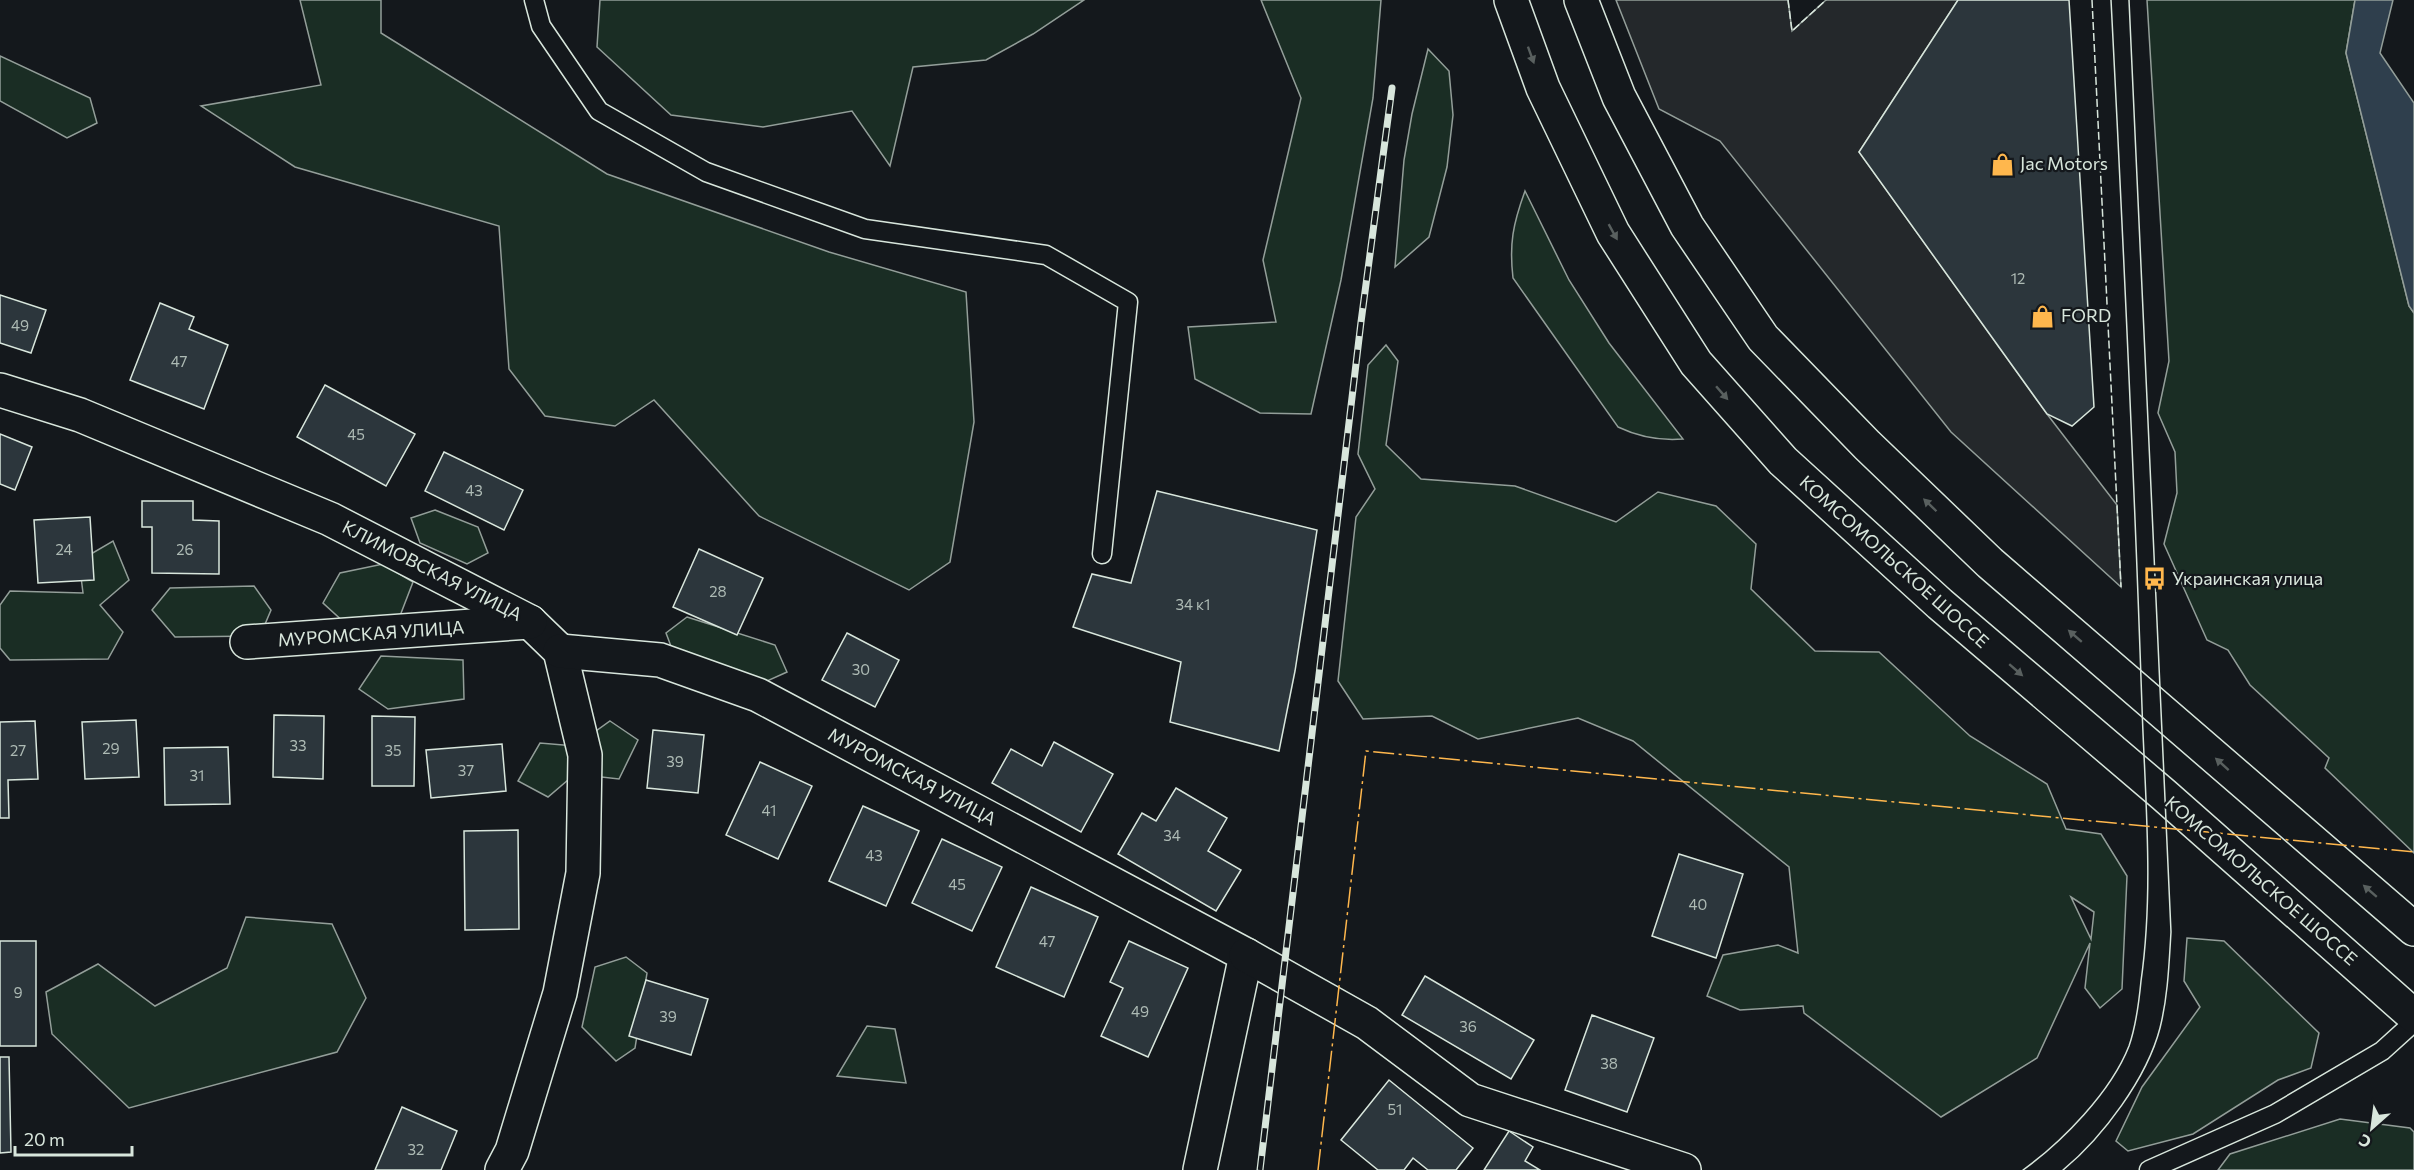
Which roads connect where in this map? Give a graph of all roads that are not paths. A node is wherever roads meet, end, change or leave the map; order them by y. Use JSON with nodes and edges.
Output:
{"nodes":[{"id":1,"x":534,"y":0,"type":"edge"},
{"id":2,"x":1511,"y":0,"type":"edge"},
{"id":3,"x":1581,"y":0,"type":"edge"},
{"id":4,"x":0,"y":390,"type":"edge"},
{"id":5,"x":1102,"y":554,"type":"dead end"},
{"id":6,"x":530,"y":622,"type":"junction"},
{"id":7,"x":247,"y":642,"type":"dead end"},
{"id":8,"x":560,"y":651,"type":"junction"},
{"id":9,"x":2414,"y":929,"type":"edge"},
{"id":10,"x":1246,"y":955,"type":"junction"},
{"id":11,"x":2414,"y":1016,"type":"edge"},
{"id":12,"x":2414,"y":1022,"type":"edge"},
{"id":13,"x":502,"y":1170,"type":"edge"},
{"id":14,"x":1200,"y":1170,"type":"edge"},
{"id":15,"x":1684,"y":1170,"type":"edge"},
{"id":16,"x":2149,"y":1170,"type":"edge"}],
"edges":[{"from":1,"to":5,"type":"lane"},
{"from":2,"to":11,"type":"street","name":"КОМСОМОЛЬСКОЕ ШОССЕ","one_way":true},
{"from":9,"to":3,"type":"street","one_way":true},
{"from":4,"to":6,"type":"street","name":"КЛИМОВСКАЯ УЛИЦА"},
{"from":6,"to":7,"type":"street","name":"МУРОМСКАЯ УЛИЦА"},
{"from":6,"to":8,"type":"street","name":"КЛИМОВСКАЯ УЛИЦА"},
{"from":8,"to":10,"type":"street","name":"МУРОМСКАЯ УЛИЦА"},
{"from":8,"to":13,"type":"street"},
{"from":10,"to":14,"type":"street"},
{"from":10,"to":15,"type":"street","name":"МУРОМСКАЯ УЛИЦА"},
{"from":12,"to":16,"type":"lane"}]}
